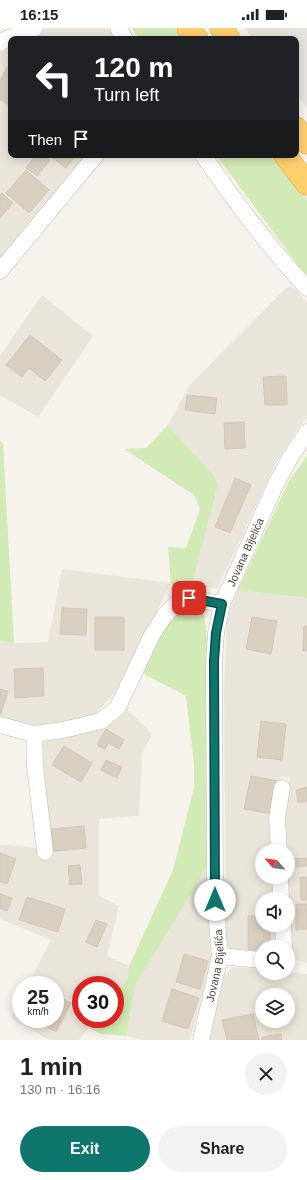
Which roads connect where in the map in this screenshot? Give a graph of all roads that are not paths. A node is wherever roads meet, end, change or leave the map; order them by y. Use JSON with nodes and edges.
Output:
{"nodes":[{"id":1,"x":35,"y":28,"type":"edge"},
{"id":2,"x":188,"y":28,"type":"edge"},
{"id":3,"x":14,"y":36,"type":"edge"},
{"id":4,"x":195,"y":36,"type":"edge"},
{"id":5,"x":299,"y":132,"type":"edge"},
{"id":6,"x":307,"y":143,"type":"edge"},
{"id":7,"x":94,"y":158,"type":"edge"},
{"id":8,"x":205,"y":158,"type":"edge"},
{"id":9,"x":287,"y":158,"type":"edge"},
{"id":10,"x":307,"y":184,"type":"edge"},
{"id":11,"x":0,"y":271,"type":"edge"},
{"id":12,"x":307,"y":288,"type":"edge"},
{"id":13,"x":307,"y":432,"type":"edge"},
{"id":14,"x":222,"y":604,"type":"junction"},
{"id":15,"x":0,"y":724,"type":"edge"},
{"id":16,"x":34,"y":734,"type":"junction"},
{"id":17,"x":282,"y":788,"type":"dead end"},
{"id":18,"x":279,"y":844,"type":"edge"},
{"id":19,"x":45,"y":852,"type":"dead end"},
{"id":20,"x":220,"y":956,"type":"junction"},
{"id":21,"x":255,"y":959,"type":"edge"},
{"id":22,"x":201,"y":1040,"type":"edge"}],
"edges":[{"from":1,"to":3,"type":"street"},
{"from":2,"to":4,"type":"highway"},
{"from":5,"to":6,"type":"highway"},
{"from":7,"to":11,"type":"street"},
{"from":8,"to":12,"type":"street"},
{"from":9,"to":10,"type":"highway"},
{"from":13,"to":14,"type":"street","name":"Jovana Bijelića"},
{"from":14,"to":16,"type":"street"},
{"from":14,"to":20,"type":"street","name":"Jovana Bijelića"},
{"from":15,"to":16,"type":"street"},
{"from":16,"to":19,"type":"street"},
{"from":17,"to":18,"type":"street"},
{"from":20,"to":21,"type":"street"},
{"from":20,"to":22,"type":"street","name":"Jovana Bijelića"}]}
